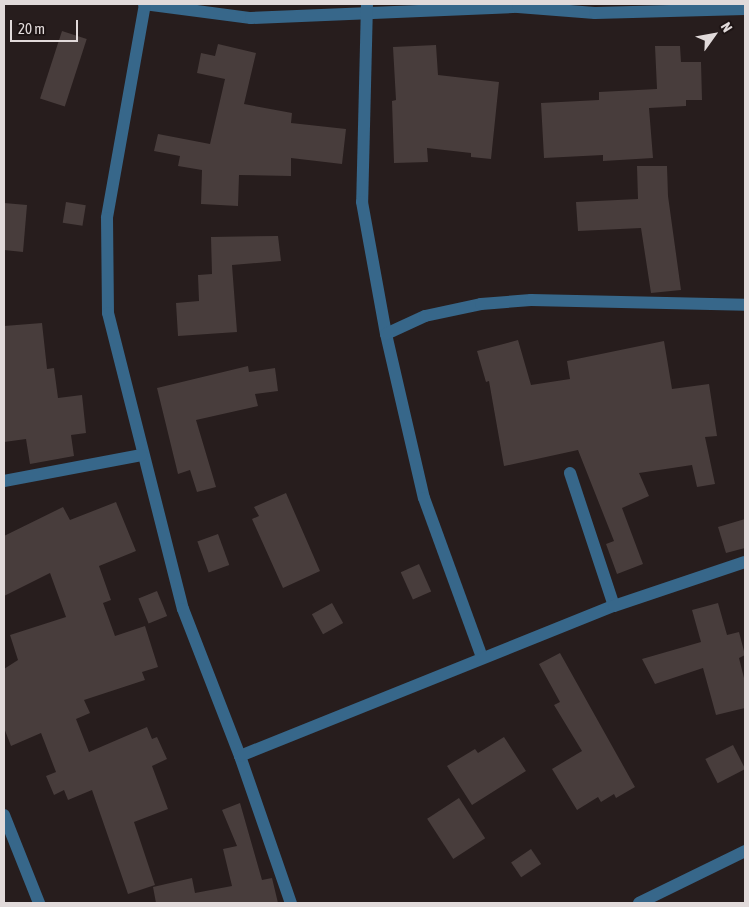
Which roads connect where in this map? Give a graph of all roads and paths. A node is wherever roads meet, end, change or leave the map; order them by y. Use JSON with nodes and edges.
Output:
{"nodes":[{"id":1,"x":144,"y":4,"type":"edge"},
{"id":2,"x":166,"y":5,"type":"edge"},
{"id":3,"x":366,"y":8,"type":"edge"},
{"id":4,"x":745,"y":9,"type":"edge"},
{"id":5,"x":745,"y":305,"type":"edge"},
{"id":6,"x":386,"y":334,"type":"junction"},
{"id":7,"x":142,"y":455,"type":"junction"},
{"id":8,"x":570,"y":473,"type":"dead end"},
{"id":9,"x":4,"y":481,"type":"edge"},
{"id":10,"x":745,"y":562,"type":"edge"},
{"id":11,"x":614,"y":606,"type":"junction"},
{"id":12,"x":482,"y":657,"type":"junction"},
{"id":13,"x":240,"y":756,"type":"junction"},
{"id":14,"x":4,"y":815,"type":"edge"},
{"id":15,"x":745,"y":851,"type":"edge"},
{"id":16,"x":39,"y":903,"type":"edge"},
{"id":17,"x":291,"y":903,"type":"edge"},
{"id":18,"x":638,"y":903,"type":"edge"}],
"edges":[{"from":1,"to":2,"type":"street"},
{"from":1,"to":7,"type":"street"},
{"from":2,"to":3,"type":"street"},
{"from":3,"to":4,"type":"street"},
{"from":3,"to":6,"type":"street"},
{"from":5,"to":6,"type":"street"},
{"from":6,"to":12,"type":"street"},
{"from":7,"to":9,"type":"street"},
{"from":7,"to":13,"type":"street"},
{"from":8,"to":11,"type":"street"},
{"from":10,"to":11,"type":"street"},
{"from":11,"to":12,"type":"street"},
{"from":12,"to":13,"type":"street"},
{"from":13,"to":17,"type":"street"},
{"from":14,"to":16,"type":"street"},
{"from":15,"to":18,"type":"street"}]}
